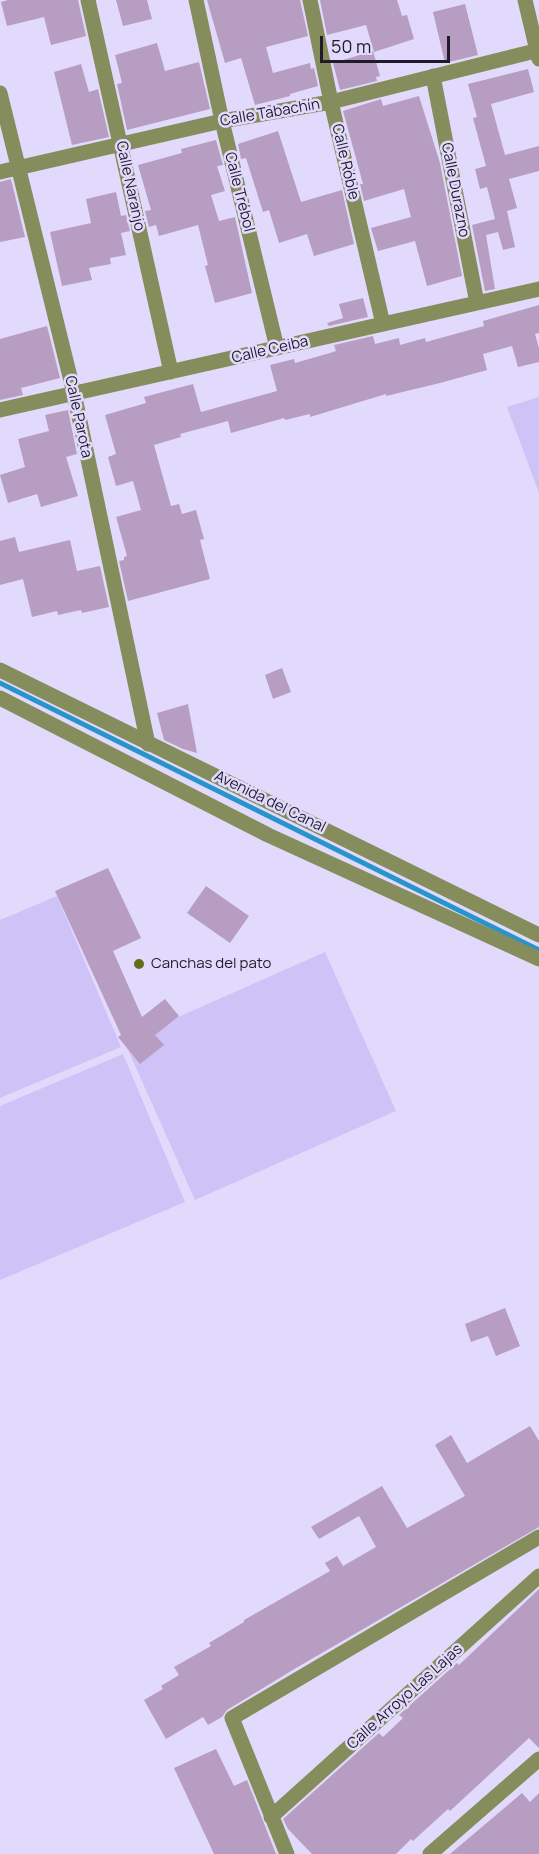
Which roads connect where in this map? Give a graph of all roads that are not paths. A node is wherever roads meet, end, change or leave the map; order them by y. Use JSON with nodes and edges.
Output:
{"nodes":[{"id":1,"x":88,"y":0,"type":"edge"},
{"id":2,"x":196,"y":0,"type":"edge"},
{"id":3,"x":310,"y":0,"type":"edge"},
{"id":4,"x":525,"y":0,"type":"edge"},
{"id":5,"x":538,"y":53,"type":"edge"},
{"id":6,"x":434,"y":76,"type":"junction"},
{"id":7,"x":0,"y":93,"type":"edge"},
{"id":8,"x":331,"y":102,"type":"junction"},
{"id":9,"x":222,"y":121,"type":"junction"},
{"id":10,"x":121,"y":144,"type":"junction"},
{"id":11,"x":18,"y":167,"type":"junction"},
{"id":12,"x":0,"y":172,"type":"edge"},
{"id":13,"x":539,"y":289,"type":"edge"},
{"id":14,"x":477,"y":303,"type":"junction"},
{"id":15,"x":383,"y":324,"type":"junction"},
{"id":16,"x":277,"y":348,"type":"junction"},
{"id":17,"x":171,"y":372,"type":"junction"},
{"id":18,"x":74,"y":393,"type":"junction"},
{"id":19,"x":0,"y":410,"type":"edge"},
{"id":20,"x":0,"y":670,"type":"edge"},
{"id":21,"x":0,"y":698,"type":"edge"},
{"id":22,"x":148,"y":744,"type":"junction"},
{"id":23,"x":539,"y":935,"type":"edge"},
{"id":24,"x":539,"y":959,"type":"edge"},
{"id":25,"x":539,"y":1537,"type":"edge"},
{"id":26,"x":539,"y":1576,"type":"edge"},
{"id":27,"x":539,"y":1759,"type":"edge"},
{"id":28,"x":271,"y":1818,"type":"junction"},
{"id":29,"x":287,"y":1854,"type":"edge"},
{"id":30,"x":430,"y":1854,"type":"edge"}],
"edges":[{"from":1,"to":10,"type":"street","name":"Calle Naranjo"},
{"from":2,"to":9,"type":"street","name":"Calle Trébol"},
{"from":3,"to":8,"type":"street","name":"Calle Róble"},
{"from":4,"to":5,"type":"street"},
{"from":5,"to":6,"type":"street","name":"Calle Tabachín"},
{"from":6,"to":8,"type":"street","name":"Calle Tabachín"},
{"from":6,"to":14,"type":"street","name":"Calle Durazno"},
{"from":7,"to":11,"type":"street","name":"Calle Parota"},
{"from":8,"to":9,"type":"street","name":"Calle Tabachín"},
{"from":8,"to":15,"type":"street","name":"Calle Róble"},
{"from":9,"to":10,"type":"street","name":"Calle Tabachín"},
{"from":9,"to":16,"type":"street","name":"Calle Trébol"},
{"from":10,"to":11,"type":"street","name":"Calle Tabachín"},
{"from":10,"to":17,"type":"street","name":"Calle Naranjo"},
{"from":11,"to":12,"type":"street","name":"Calle Tabachín"},
{"from":11,"to":18,"type":"street","name":"Calle Parota"},
{"from":13,"to":14,"type":"street","name":"Calle Ceiba"},
{"from":14,"to":15,"type":"street","name":"Calle Ceiba"},
{"from":15,"to":16,"type":"street","name":"Calle Ceiba"},
{"from":16,"to":17,"type":"street","name":"Calle Ceiba"},
{"from":17,"to":18,"type":"street","name":"Calle Ceiba"},
{"from":18,"to":19,"type":"street","name":"Calle Ceiba"},
{"from":18,"to":22,"type":"street","name":"Calle Parota"},
{"from":20,"to":22,"type":"street","name":"Avenida del Canal"},
{"from":21,"to":24,"type":"street"},
{"from":22,"to":23,"type":"street","name":"Avenida del Canal"},
{"from":25,"to":28,"type":"street"},
{"from":26,"to":28,"type":"street","name":"Calle Arroyo Las Lajas"},
{"from":27,"to":30,"type":"street"},
{"from":28,"to":29,"type":"street"}]}
